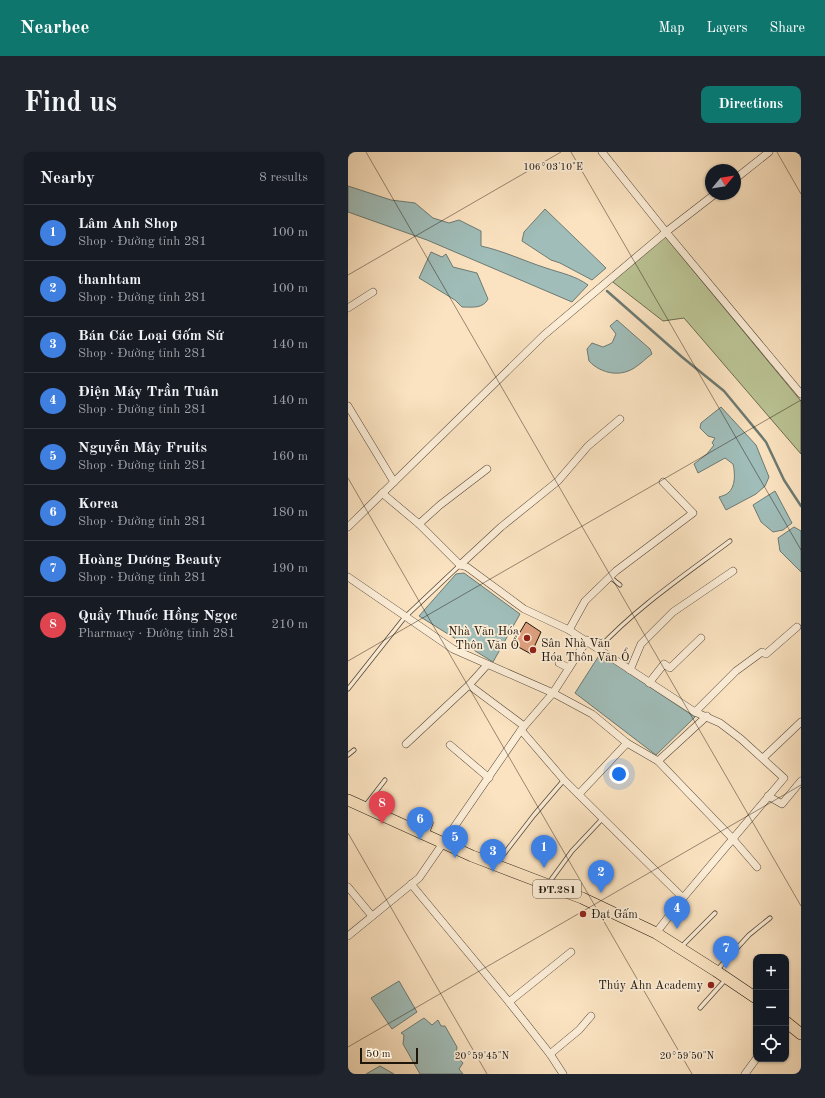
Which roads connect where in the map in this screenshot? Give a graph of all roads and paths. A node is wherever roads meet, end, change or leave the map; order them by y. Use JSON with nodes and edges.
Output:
{"nodes":[{"id":1,"x":602,"y":152,"type":"edge"},
{"id":2,"x":769,"y":152,"type":"edge"},
{"id":3,"x":741,"y":173,"type":"edge"},
{"id":4,"x":707,"y":200,"type":"edge"},
{"id":5,"x":666,"y":232,"type":"junction"},
{"id":6,"x":373,"y":292,"type":"dead end"},
{"id":7,"x":348,"y":308,"type":"edge"},
{"id":8,"x":801,"y":394,"type":"edge"},
{"id":9,"x":348,"y":406,"type":"edge"},
{"id":10,"x":620,"y":419,"type":"dead end"},
{"id":11,"x":487,"y":469,"type":"dead end"},
{"id":12,"x":394,"y":482,"type":"junction"},
{"id":13,"x":663,"y":482,"type":"dead end"},
{"id":14,"x":382,"y":493,"type":"junction"},
{"id":15,"x":419,"y":524,"type":"junction"},
{"id":16,"x":348,"y":527,"type":"edge"},
{"id":17,"x":730,"y":541,"type":"dead end"},
{"id":18,"x":460,"y":564,"type":"junction"},
{"id":19,"x":733,"y":572,"type":"dead end"},
{"id":20,"x":348,"y":577,"type":"edge"},
{"id":21,"x":610,"y":577,"type":"junction"},
{"id":22,"x":620,"y":585,"type":"dead end"},
{"id":23,"x":405,"y":617,"type":"junction"},
{"id":24,"x":797,"y":627,"type":"dead end"},
{"id":25,"x":569,"y":630,"type":"junction"},
{"id":26,"x":701,"y":638,"type":"dead end"},
{"id":27,"x":586,"y":640,"type":"junction"},
{"id":28,"x":598,"y":648,"type":"junction"},
{"id":29,"x":559,"y":663,"type":"dead end"},
{"id":30,"x":487,"y":665,"type":"junction"},
{"id":31,"x":569,"y":668,"type":"junction"},
{"id":32,"x":630,"y":670,"type":"junction"},
{"id":33,"x":649,"y":683,"type":"junction"},
{"id":34,"x":469,"y":685,"type":"junction"},
{"id":35,"x":348,"y":689,"type":"edge"},
{"id":36,"x":553,"y":693,"type":"junction"},
{"id":37,"x":695,"y":712,"type":"junction"},
{"id":38,"x":707,"y":716,"type":"junction"},
{"id":39,"x":801,"y":722,"type":"edge"},
{"id":40,"x":523,"y":728,"type":"junction"},
{"id":41,"x":627,"y":742,"type":"junction"},
{"id":42,"x":406,"y":744,"type":"dead end"},
{"id":43,"x":450,"y":745,"type":"dead end"},
{"id":44,"x":354,"y":750,"type":"dead end"},
{"id":45,"x":348,"y":755,"type":"edge"},
{"id":46,"x":763,"y":758,"type":"junction"},
{"id":47,"x":658,"y":761,"type":"junction"},
{"id":48,"x":489,"y":778,"type":"junction"},
{"id":49,"x":385,"y":780,"type":"dead end"},
{"id":50,"x":564,"y":780,"type":"junction"},
{"id":51,"x":801,"y":781,"type":"edge"},
{"id":52,"x":579,"y":794,"type":"junction"},
{"id":53,"x":768,"y":796,"type":"junction"},
{"id":54,"x":348,"y":800,"type":"edge"},
{"id":55,"x":365,"y":807,"type":"junction"},
{"id":56,"x":603,"y":818,"type":"junction"},
{"id":57,"x":431,"y":823,"type":"dead end"},
{"id":58,"x":427,"y":836,"type":"junction"},
{"id":59,"x":732,"y":838,"type":"junction"},
{"id":60,"x":444,"y":843,"type":"junction"},
{"id":61,"x":496,"y":865,"type":"junction"},
{"id":62,"x":757,"y":867,"type":"dead end"},
{"id":63,"x":412,"y":884,"type":"junction"},
{"id":64,"x":547,"y":885,"type":"junction"},
{"id":65,"x":348,"y":887,"type":"edge"},
{"id":66,"x":683,"y":898,"type":"junction"},
{"id":67,"x":715,"y":913,"type":"dead end"},
{"id":68,"x":372,"y":916,"type":"junction"},
{"id":69,"x":770,"y":918,"type":"dead end"},
{"id":70,"x":656,"y":934,"type":"junction"},
{"id":71,"x":348,"y":936,"type":"edge"},
{"id":72,"x":680,"y":947,"type":"junction"},
{"id":73,"x":571,"y":952,"type":"dead end"},
{"id":74,"x":716,"y":971,"type":"junction"},
{"id":75,"x":727,"y":978,"type":"junction"},
{"id":76,"x":753,"y":996,"type":"edge"},
{"id":77,"x":509,"y":1002,"type":"junction"},
{"id":78,"x":700,"y":1008,"type":"dead end"},
{"id":79,"x":591,"y":1016,"type":"dead end"},
{"id":80,"x":789,"y":1024,"type":"edge"},
{"id":81,"x":801,"y":1034,"type":"edge"},
{"id":82,"x":550,"y":1054,"type":"junction"},
{"id":83,"x":754,"y":1062,"type":"edge"},
{"id":84,"x":563,"y":1074,"type":"edge"},
{"id":85,"x":746,"y":1074,"type":"edge"}],
"edges":[{"from":1,"to":5,"type":"street"},
{"from":2,"to":3,"type":"street"},
{"from":4,"to":5,"type":"street"},
{"from":5,"to":8,"type":"street"},
{"from":5,"to":12,"type":"street"},
{"from":6,"to":7,"type":"street"},
{"from":9,"to":12,"type":"street"},
{"from":10,"to":18,"type":"street"},
{"from":11,"to":15,"type":"street"},
{"from":12,"to":14,"type":"street"},
{"from":13,"to":21,"type":"street"},
{"from":14,"to":15,"type":"street"},
{"from":14,"to":16,"type":"street"},
{"from":15,"to":18,"type":"street"},
{"from":17,"to":28,"type":"lane"},
{"from":18,"to":23,"type":"lane"},
{"from":18,"to":25,"type":"street"},
{"from":19,"to":32,"type":"street"},
{"from":20,"to":23,"type":"street"},
{"from":21,"to":22,"type":"lane"},
{"from":21,"to":25,"type":"street"},
{"from":23,"to":30,"type":"street"},
{"from":23,"to":35,"type":"lane"},
{"from":24,"to":37,"type":"street"},
{"from":25,"to":27,"type":"street"},
{"from":26,"to":33,"type":"street"},
{"from":27,"to":28,"type":"street"},
{"from":27,"to":31,"type":"street"},
{"from":28,"to":32,"type":"street"},
{"from":29,"to":31,"type":"street"},
{"from":30,"to":34,"type":"street"},
{"from":30,"to":36,"type":"street"},
{"from":31,"to":36,"type":"street"},
{"from":32,"to":33,"type":"street"},
{"from":33,"to":37,"type":"street"},
{"from":34,"to":40,"type":"street"},
{"from":34,"to":42,"type":"street"},
{"from":36,"to":40,"type":"street"},
{"from":36,"to":41,"type":"street"},
{"from":37,"to":38,"type":"street"},
{"from":38,"to":46,"type":"street"},
{"from":38,"to":47,"type":"street"},
{"from":39,"to":46,"type":"street"},
{"from":40,"to":48,"type":"street"},
{"from":40,"to":50,"type":"street"},
{"from":41,"to":47,"type":"street"},
{"from":41,"to":52,"type":"street"},
{"from":43,"to":48,"type":"street"},
{"from":44,"to":45,"type":"lane"},
{"from":46,"to":53,"type":"street"},
{"from":47,"to":59,"type":"street"},
{"from":48,"to":60,"type":"street"},
{"from":49,"to":55,"type":"lane"},
{"from":50,"to":52,"type":"street"},
{"from":50,"to":61,"type":"lane"},
{"from":51,"to":53,"type":"street"},
{"from":52,"to":56,"type":"street"},
{"from":53,"to":59,"type":"street"},
{"from":54,"to":55,"type":"main road","number":"ĐT.281"},
{"from":55,"to":58,"type":"main road","number":"ĐT.281"},
{"from":56,"to":64,"type":"lane"},
{"from":56,"to":66,"type":"street"},
{"from":57,"to":58,"type":"lane"},
{"from":58,"to":60,"type":"main road","number":"ĐT.281"},
{"from":59,"to":62,"type":"street"},
{"from":59,"to":66,"type":"street"},
{"from":60,"to":61,"type":"main road","number":"ĐT.281"},
{"from":60,"to":63,"type":"street"},
{"from":61,"to":64,"type":"main road","number":"ĐT.281"},
{"from":63,"to":68,"type":"street"},
{"from":63,"to":77,"type":"street"},
{"from":64,"to":70,"type":"main road","number":"ĐT.281"},
{"from":65,"to":68,"type":"street"},
{"from":66,"to":70,"type":"street"},
{"from":67,"to":72,"type":"lane"},
{"from":68,"to":71,"type":"street"},
{"from":69,"to":74,"type":"lane"},
{"from":70,"to":72,"type":"main road","number":"ĐT.281"},
{"from":72,"to":74,"type":"main road","number":"ĐT.281"},
{"from":73,"to":77,"type":"street"},
{"from":74,"to":75,"type":"main road","number":"ĐT.281"},
{"from":75,"to":76,"type":"main road","number":"ĐT.281"},
{"from":75,"to":78,"type":"lane"},
{"from":77,"to":82,"type":"street"},
{"from":79,"to":82,"type":"street"},
{"from":80,"to":81,"type":"main road"},
{"from":82,"to":84,"type":"street"},
{"from":83,"to":85,"type":"street"}]}
